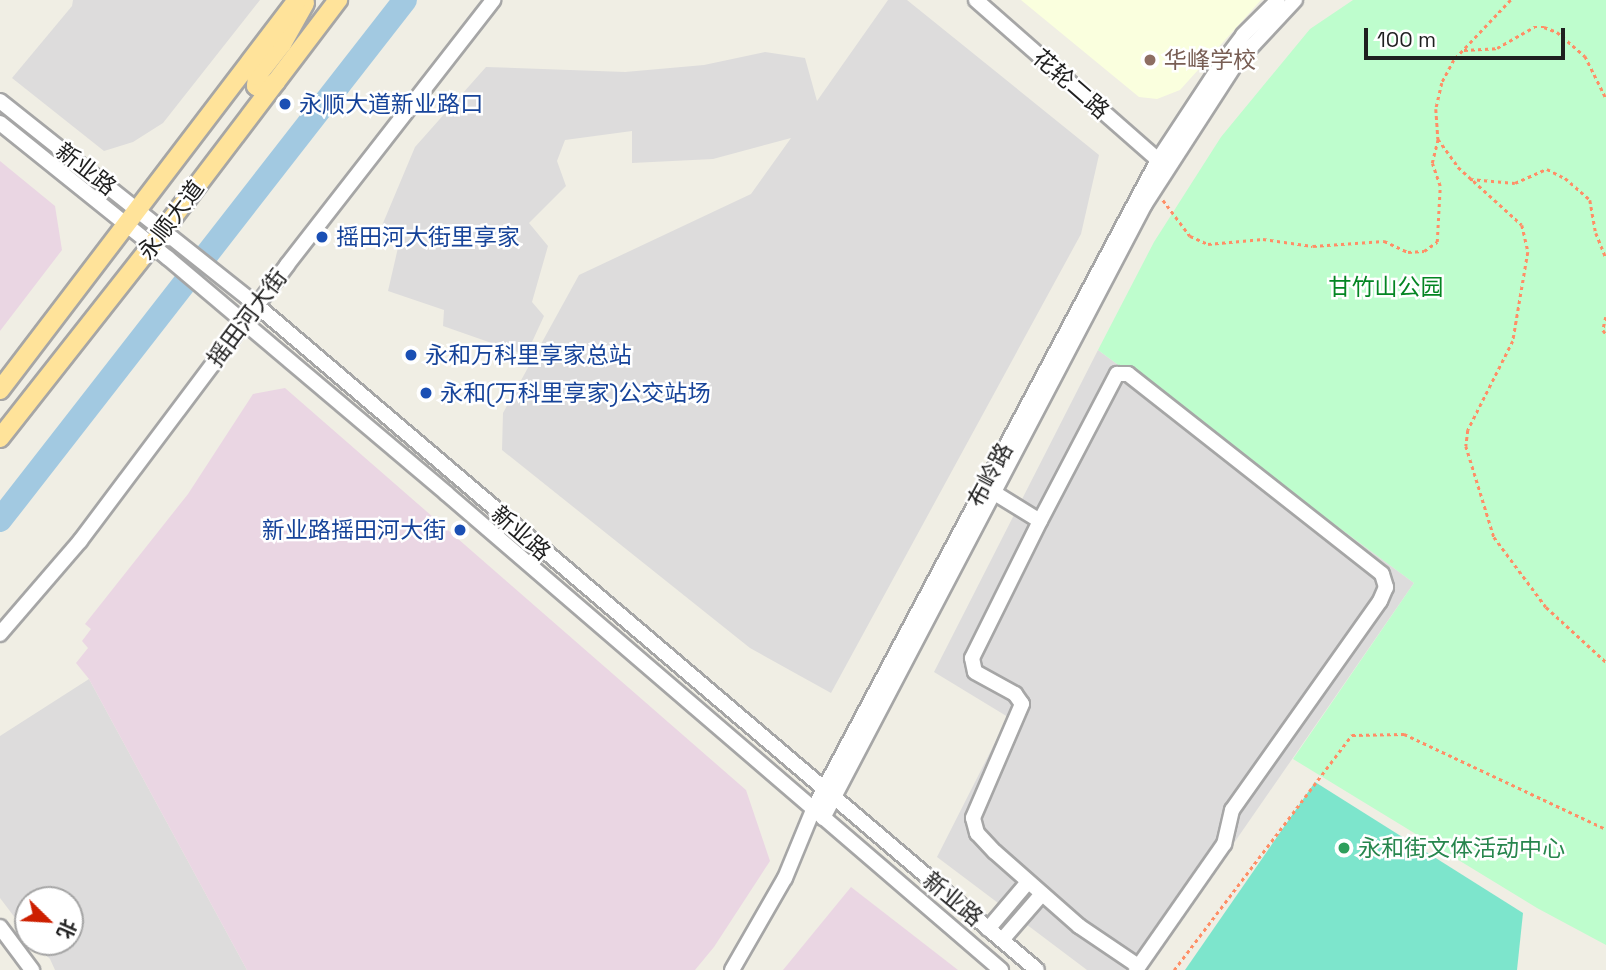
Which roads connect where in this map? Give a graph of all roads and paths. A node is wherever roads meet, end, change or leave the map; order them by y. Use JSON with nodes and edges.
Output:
{"nodes":[{"id":1,"x":297,"y":0,"type":"edge"},
{"id":2,"x":306,"y":0,"type":"edge"},
{"id":3,"x":338,"y":0,"type":"edge"},
{"id":4,"x":493,"y":0,"type":"edge"},
{"id":5,"x":976,"y":0,"type":"edge"},
{"id":6,"x":1279,"y":0,"type":"edge"},
{"id":7,"x":1295,"y":0,"type":"edge"},
{"id":8,"x":1511,"y":0,"type":"edge"},
{"id":9,"x":1464,"y":50,"type":"junction"},
{"id":10,"x":276,"y":82,"type":"junction"},
{"id":11,"x":1606,"y":97,"type":"edge"},
{"id":12,"x":0,"y":101,"type":"edge"},
{"id":13,"x":0,"y":123,"type":"edge"},
{"id":14,"x":1438,"y":139,"type":"junction"},
{"id":15,"x":1163,"y":163,"type":"junction"},
{"id":16,"x":1470,"y":179,"type":"junction"},
{"id":17,"x":1151,"y":194,"type":"junction"},
{"id":18,"x":138,"y":209,"type":"junction"},
{"id":19,"x":126,"y":225,"type":"junction"},
{"id":20,"x":164,"y":230,"type":"junction"},
{"id":21,"x":152,"y":245,"type":"junction"},
{"id":22,"x":1606,"y":258,"type":"edge"},
{"id":23,"x":252,"y":302,"type":"junction"},
{"id":24,"x":1606,"y":317,"type":"edge"},
{"id":25,"x":241,"y":320,"type":"junction"},
{"id":26,"x":1606,"y":334,"type":"edge"},
{"id":27,"x":0,"y":390,"type":"edge"},
{"id":28,"x":0,"y":438,"type":"edge"},
{"id":29,"x":993,"y":492,"type":"junction"},
{"id":30,"x":1041,"y":521,"type":"junction"},
{"id":31,"x":0,"y":634,"type":"edge"},
{"id":32,"x":1606,"y":662,"type":"edge"},
{"id":33,"x":828,"y":795,"type":"junction"},
{"id":34,"x":818,"y":814,"type":"junction"},
{"id":35,"x":1606,"y":829,"type":"edge"},
{"id":36,"x":1028,"y":882,"type":"junction"},
{"id":37,"x":1042,"y":894,"type":"junction"},
{"id":38,"x":0,"y":927,"type":"edge"},
{"id":39,"x":988,"y":929,"type":"junction"},
{"id":40,"x":1002,"y":940,"type":"junction"},
{"id":41,"x":1137,"y":968,"type":"edge"},
{"id":42,"x":32,"y":970,"type":"edge"},
{"id":43,"x":732,"y":970,"type":"edge"},
{"id":44,"x":1001,"y":970,"type":"edge"},
{"id":45,"x":1037,"y":970,"type":"edge"},
{"id":46,"x":1174,"y":970,"type":"edge"}],
"edges":[{"from":1,"to":18,"type":"main road","name":"永顺大道"},
{"from":2,"to":10,"type":"main road"},
{"from":3,"to":10,"type":"main road","name":"永顺大道"},
{"from":4,"to":23,"type":"street","name":"摇田河大街"},
{"from":5,"to":15,"type":"street","name":"花轮二路"},
{"from":6,"to":15,"type":"street","name":"布岭路"},
{"from":7,"to":15,"type":"street","name":"布岭路"},
{"from":8,"to":9,"type":"path"},
{"from":9,"to":11,"type":"path"},
{"from":9,"to":14,"type":"path"},
{"from":10,"to":20,"type":"main road","name":"永顺大道"},
{"from":12,"to":18,"type":"street","name":"新业路"},
{"from":13,"to":19,"type":"street","name":"新业路"},
{"from":14,"to":16,"type":"path"},
{"from":14,"to":17,"type":"path"},
{"from":15,"to":17,"type":"street","name":"布岭路"},
{"from":15,"to":33,"type":"street","name":"布岭路"},
{"from":16,"to":22,"type":"path"},
{"from":16,"to":32,"type":"path"},
{"from":17,"to":29,"type":"street","name":"布岭路"},
{"from":18,"to":19,"type":"main road","name":"永顺大道"},
{"from":18,"to":20,"type":"street","name":"新业路"},
{"from":19,"to":21,"type":"street","name":"新业路"},
{"from":19,"to":27,"type":"main road","name":"永顺大道"},
{"from":20,"to":21,"type":"main road","name":"永顺大道"},
{"from":20,"to":23,"type":"street","name":"新业路"},
{"from":21,"to":25,"type":"street","name":"新业路"},
{"from":21,"to":28,"type":"main road","name":"永顺大道"},
{"from":23,"to":25,"type":"street","name":"摇田河大街"},
{"from":23,"to":33,"type":"street","name":"新业路"},
{"from":24,"to":26,"type":"path"},
{"from":25,"to":31,"type":"street","name":"摇田河大街"},
{"from":25,"to":34,"type":"street","name":"新业路"},
{"from":29,"to":30,"type":"street"},
{"from":29,"to":33,"type":"street","name":"布岭路"},
{"from":30,"to":36,"type":"street"},
{"from":30,"to":41,"type":"street"},
{"from":33,"to":34,"type":"street","name":"布岭路"},
{"from":33,"to":39,"type":"street","name":"新业路"},
{"from":34,"to":43,"type":"street","name":"布岭路"},
{"from":34,"to":44,"type":"street","name":"新业路"},
{"from":35,"to":46,"type":"path"},
{"from":36,"to":37,"type":"street"},
{"from":36,"to":39,"type":"street"},
{"from":37,"to":40,"type":"street"},
{"from":37,"to":41,"type":"street"},
{"from":38,"to":42,"type":"street"},
{"from":39,"to":40,"type":"street","name":"新业路"},
{"from":40,"to":45,"type":"street","name":"新业路"}]}
